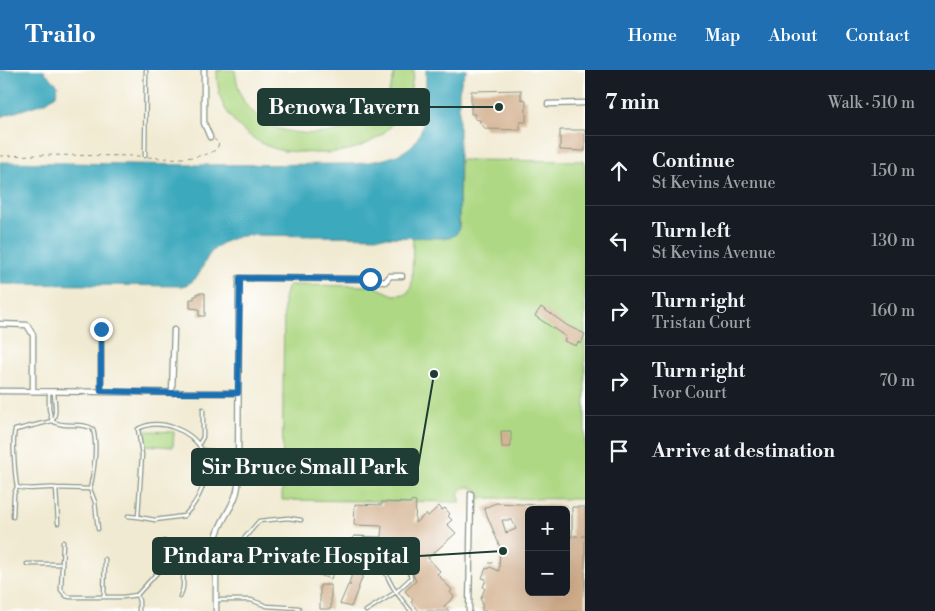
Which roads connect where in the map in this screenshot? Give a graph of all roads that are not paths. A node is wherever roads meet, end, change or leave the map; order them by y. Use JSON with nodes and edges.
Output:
{"nodes":[{"id":1,"x":146,"y":70,"type":"edge"},
{"id":2,"x":204,"y":70,"type":"edge"},
{"id":3,"x":585,"y":103,"type":"edge"},
{"id":4,"x":548,"y":104,"type":"dead end"},
{"id":5,"x":210,"y":136,"type":"road end"},
{"id":6,"x":145,"y":156,"type":"road end"},
{"id":7,"x":402,"y":276,"type":"dead end"},
{"id":8,"x":0,"y":324,"type":"edge"},
{"id":9,"x":101,"y":329,"type":"dead end"},
{"id":10,"x":174,"y":330,"type":"dead end"},
{"id":11,"x":0,"y":391,"type":"edge"},
{"id":12,"x":33,"y":391,"type":"junction"},
{"id":13,"x":52,"y":391,"type":"junction"},
{"id":14,"x":101,"y":391,"type":"junction"},
{"id":15,"x":172,"y":393,"type":"junction"},
{"id":16,"x":238,"y":393,"type":"junction"},
{"id":17,"x":203,"y":409,"type":"dead end"},
{"id":18,"x":52,"y":421,"type":"junction"},
{"id":19,"x":199,"y":444,"type":"junction"},
{"id":20,"x":202,"y":450,"type":"junction"},
{"id":21,"x":226,"y":453,"type":"junction"},
{"id":22,"x":238,"y":454,"type":"junction"},
{"id":23,"x":204,"y":456,"type":"junction"},
{"id":24,"x":17,"y":487,"type":"junction"},
{"id":25,"x":56,"y":488,"type":"junction"},
{"id":26,"x":90,"y":489,"type":"junction"},
{"id":27,"x":470,"y":494,"type":"dead end"},
{"id":28,"x":128,"y":516,"type":"dead end"},
{"id":29,"x":13,"y":517,"type":"dead end"},
{"id":30,"x":138,"y":517,"type":"junction"},
{"id":31,"x":301,"y":520,"type":"dead end"},
{"id":32,"x":58,"y":523,"type":"dead end"},
{"id":33,"x":98,"y":529,"type":"dead end"},
{"id":34,"x":355,"y":538,"type":"dead end"},
{"id":35,"x":164,"y":541,"type":"dead end"},
{"id":36,"x":63,"y":542,"type":"dead end"},
{"id":37,"x":216,"y":549,"type":"junction"},
{"id":38,"x":105,"y":559,"type":"dead end"},
{"id":39,"x":216,"y":560,"type":"junction"},
{"id":40,"x":184,"y":561,"type":"junction"},
{"id":41,"x":166,"y":563,"type":"junction"},
{"id":42,"x":28,"y":564,"type":"dead end"},
{"id":43,"x":62,"y":564,"type":"junction"},
{"id":44,"x":385,"y":568,"type":"junction"},
{"id":45,"x":396,"y":592,"type":"junction"},
{"id":46,"x":137,"y":595,"type":"junction"},
{"id":47,"x":104,"y":596,"type":"junction"},
{"id":48,"x":180,"y":598,"type":"dead end"},
{"id":49,"x":216,"y":600,"type":"junction"},
{"id":50,"x":299,"y":608,"type":"dead end"},
{"id":51,"x":139,"y":611,"type":"edge"},
{"id":52,"x":216,"y":611,"type":"edge"},
{"id":53,"x":366,"y":611,"type":"edge"},
{"id":54,"x":411,"y":611,"type":"edge"},
{"id":55,"x":469,"y":611,"type":"edge"}],
"edges":[{"from":1,"to":6,"type":"lane"},
{"from":2,"to":5,"type":"street"},
{"from":3,"to":4,"type":"street"},
{"from":7,"to":16,"type":"street"},
{"from":8,"to":12,"type":"street"},
{"from":9,"to":14,"type":"street"},
{"from":10,"to":15,"type":"street"},
{"from":11,"to":12,"type":"street"},
{"from":12,"to":13,"type":"street"},
{"from":13,"to":14,"type":"street"},
{"from":13,"to":18,"type":"lane"},
{"from":13,"to":18,"type":"lane"},
{"from":14,"to":15,"type":"street"},
{"from":15,"to":16,"type":"street"},
{"from":16,"to":22,"type":"street"},
{"from":17,"to":19,"type":"lane"},
{"from":18,"to":24,"type":"lane"},
{"from":18,"to":26,"type":"lane"},
{"from":19,"to":20,"type":"lane"},
{"from":19,"to":30,"type":"lane"},
{"from":20,"to":21,"type":"lane"},
{"from":20,"to":23,"type":"lane"},
{"from":21,"to":22,"type":"lane"},
{"from":21,"to":23,"type":"lane"},
{"from":22,"to":37,"type":"street"},
{"from":23,"to":30,"type":"lane"},
{"from":24,"to":25,"type":"lane"},
{"from":24,"to":29,"type":"lane"},
{"from":25,"to":26,"type":"lane"},
{"from":25,"to":32,"type":"lane"},
{"from":26,"to":33,"type":"lane"},
{"from":27,"to":55,"type":"street"},
{"from":28,"to":30,"type":"lane"},
{"from":31,"to":37,"type":"lane"},
{"from":34,"to":44,"type":"lane"},
{"from":35,"to":41,"type":"lane"},
{"from":36,"to":43,"type":"lane"},
{"from":37,"to":39,"type":"street"},
{"from":38,"to":47,"type":"lane"},
{"from":39,"to":40,"type":"lane"},
{"from":39,"to":49,"type":"street"},
{"from":40,"to":41,"type":"lane"},
{"from":40,"to":48,"type":"lane"},
{"from":41,"to":46,"type":"lane"},
{"from":42,"to":43,"type":"lane"},
{"from":43,"to":47,"type":"lane"},
{"from":44,"to":45,"type":"lane"},
{"from":44,"to":45,"type":"lane"},
{"from":45,"to":53,"type":"lane"},
{"from":45,"to":54,"type":"lane"},
{"from":46,"to":47,"type":"lane"},
{"from":46,"to":51,"type":"lane"},
{"from":49,"to":50,"type":"lane"},
{"from":49,"to":52,"type":"street"}]}
